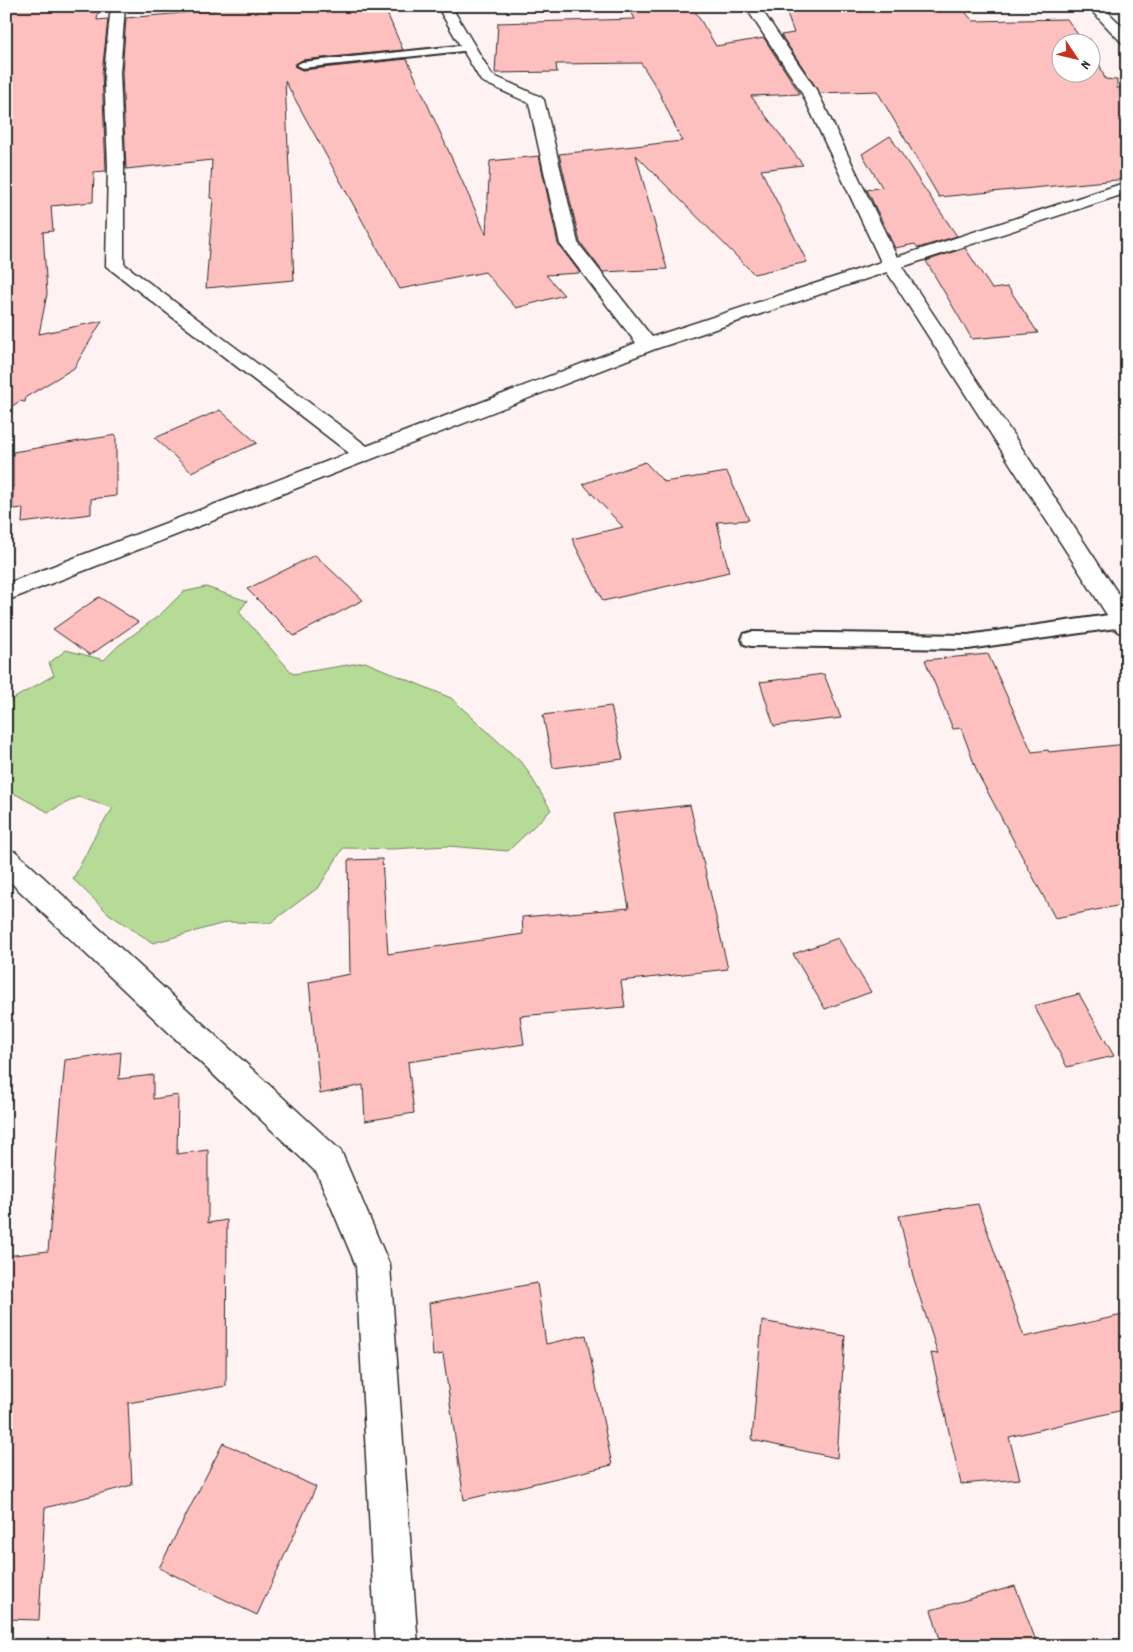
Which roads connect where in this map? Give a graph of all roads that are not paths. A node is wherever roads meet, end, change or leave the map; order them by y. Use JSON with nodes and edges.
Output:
{"nodes":[{"id":1,"x":118,"y":6,"type":"edge"},
{"id":2,"x":444,"y":6,"type":"edge"},
{"id":3,"x":752,"y":6,"type":"edge"},
{"id":4,"x":1094,"y":6,"type":"edge"},
{"id":5,"x":1127,"y":40,"type":"edge"},
{"id":6,"x":468,"y":48,"type":"junction"},
{"id":7,"x":302,"y":65,"type":"dead end"},
{"id":8,"x":1127,"y":187,"type":"edge"},
{"id":9,"x":891,"y":264,"type":"junction"},
{"id":10,"x":648,"y":345,"type":"junction"},
{"id":11,"x":364,"y":454,"type":"junction"},
{"id":12,"x":6,"y":593,"type":"edge"},
{"id":13,"x":1125,"y":623,"type":"edge"},
{"id":14,"x":751,"y":639,"type":"dead end"},
{"id":15,"x":6,"y":860,"type":"edge"},
{"id":16,"x":397,"y":1646,"type":"edge"}],
"edges":[{"from":1,"to":11,"type":"street"},
{"from":2,"to":6,"type":"street"},
{"from":3,"to":9,"type":"street"},
{"from":4,"to":5,"type":"street"},
{"from":6,"to":7,"type":"lane"},
{"from":6,"to":10,"type":"street"},
{"from":8,"to":9,"type":"street"},
{"from":9,"to":10,"type":"street"},
{"from":9,"to":13,"type":"street"},
{"from":10,"to":11,"type":"street"},
{"from":11,"to":12,"type":"street"},
{"from":13,"to":14,"type":"lane"},
{"from":15,"to":16,"type":"street"}]}
